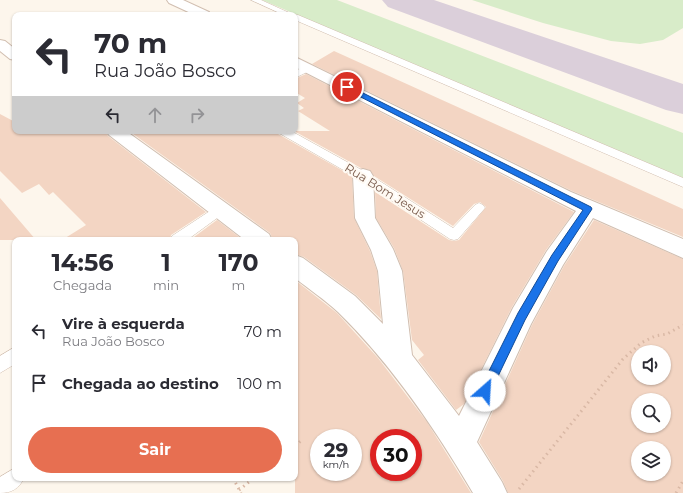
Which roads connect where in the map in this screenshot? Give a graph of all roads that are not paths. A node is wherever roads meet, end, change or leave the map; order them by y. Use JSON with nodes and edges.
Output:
{"nodes":[{"id":1,"x":173,"y":0,"type":"edge"},
{"id":2,"x":255,"y":0,"type":"edge"},
{"id":3,"x":199,"y":12,"type":"edge"},
{"id":4,"x":283,"y":12,"type":"edge"},
{"id":5,"x":298,"y":18,"type":"edge"},
{"id":6,"x":0,"y":44,"type":"edge"},
{"id":7,"x":12,"y":54,"type":"edge"},
{"id":8,"x":299,"y":68,"type":"edge"},
{"id":9,"x":119,"y":134,"type":"edge"},
{"id":10,"x":288,"y":134,"type":"edge"},
{"id":11,"x":363,"y":176,"type":"junction"},
{"id":12,"x":683,"y":183,"type":"edge"},
{"id":13,"x":479,"y":208,"type":"dead end"},
{"id":14,"x":588,"y":209,"type":"junction"},
{"id":15,"x":220,"y":210,"type":"junction"},
{"id":16,"x":181,"y":237,"type":"edge"},
{"id":17,"x":257,"y":237,"type":"edge"},
{"id":18,"x":683,"y":249,"type":"edge"},
{"id":19,"x":298,"y":267,"type":"edge"},
{"id":20,"x":12,"y":357,"type":"edge"},
{"id":21,"x":399,"y":359,"type":"junction"},
{"id":22,"x":0,"y":365,"type":"edge"},
{"id":23,"x":461,"y":443,"type":"junction"},
{"id":24,"x":12,"y":479,"type":"edge"},
{"id":25,"x":0,"y":489,"type":"edge"},
{"id":26,"x":491,"y":493,"type":"edge"}],
"edges":[{"from":1,"to":3,"type":"street"},
{"from":2,"to":4,"type":"lane"},
{"from":5,"to":12,"type":"lane"},
{"from":6,"to":7,"type":"street"},
{"from":8,"to":14,"type":"street"},
{"from":9,"to":15,"type":"street"},
{"from":10,"to":11,"type":"lane","name":"Rua Bom Jesus"},
{"from":11,"to":13,"type":"lane","name":"Rua Bom Jesus"},
{"from":11,"to":21,"type":"street"},
{"from":14,"to":18,"type":"street"},
{"from":14,"to":23,"type":"street"},
{"from":15,"to":16,"type":"lane"},
{"from":15,"to":17,"type":"street"},
{"from":19,"to":21,"type":"street"},
{"from":20,"to":22,"type":"lane"},
{"from":21,"to":23,"type":"street"},
{"from":23,"to":26,"type":"street"},
{"from":24,"to":25,"type":"lane"}]}
